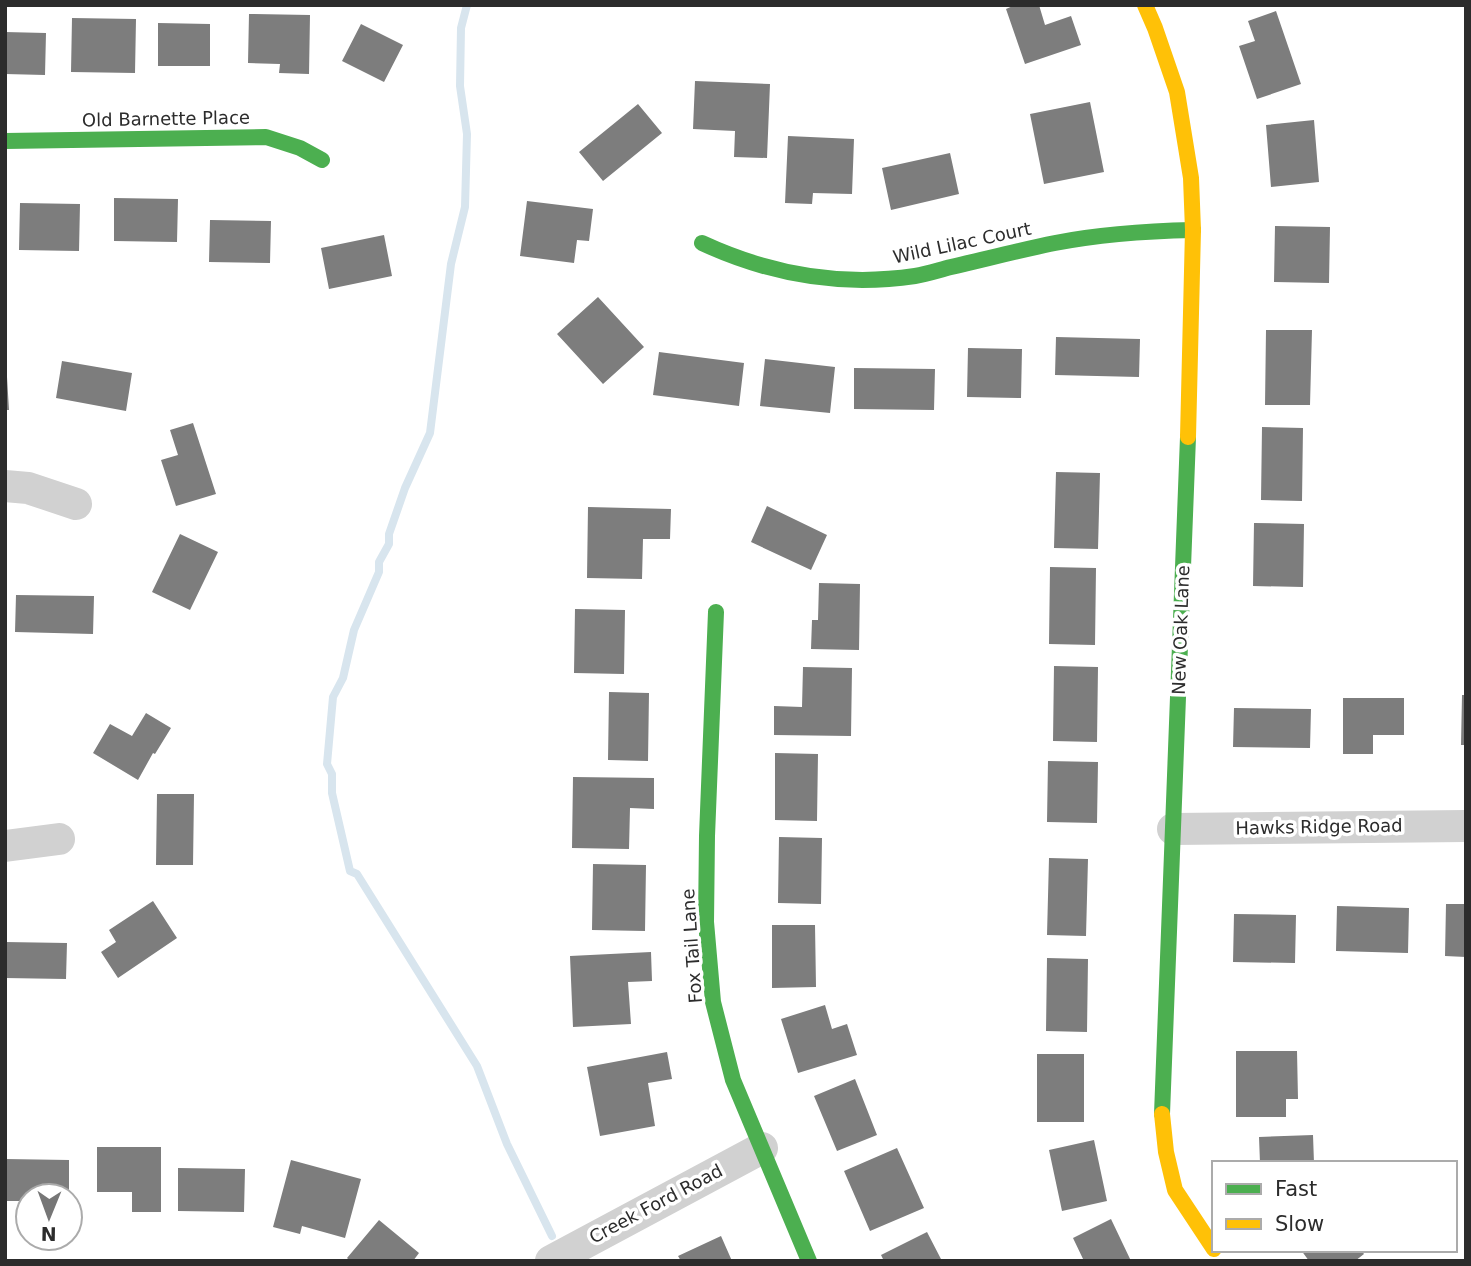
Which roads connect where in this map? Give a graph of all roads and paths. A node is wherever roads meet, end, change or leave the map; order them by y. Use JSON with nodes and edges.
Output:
{"nodes":[{"id":1,"x":1145,"y":5,"type":"edge"},
{"id":2,"x":5,"y":141,"type":"edge"},
{"id":3,"x":322,"y":160,"type":"dead end"},
{"id":4,"x":1193,"y":230,"type":"junction"},
{"id":5,"x":702,"y":243,"type":"dead end"},
{"id":6,"x":5,"y":486,"type":"edge"},
{"id":7,"x":76,"y":504,"type":"dead end"},
{"id":8,"x":716,"y":612,"type":"dead end"},
{"id":9,"x":1466,"y":825,"type":"edge"},
{"id":10,"x":1173,"y":829,"type":"junction"},
{"id":11,"x":59,"y":839,"type":"dead end"},
{"id":12,"x":5,"y":846,"type":"edge"},
{"id":13,"x":762,"y":1148,"type":"junction"},
{"id":14,"x":1212,"y":1247,"type":"edge"},
{"id":15,"x":551,"y":1261,"type":"edge"},
{"id":16,"x":809,"y":1261,"type":"edge"}],
"edges":[{"from":1,"to":4,"type":"street","name":"New Oak Lane"},
{"from":2,"to":3,"type":"street","name":"Old Barnette Place"},
{"from":4,"to":5,"type":"street","name":"Wild Lilac Court"},
{"from":4,"to":10,"type":"street","name":"New Oak Lane"},
{"from":6,"to":7,"type":"street"},
{"from":8,"to":13,"type":"street","name":"Fox Tail Lane"},
{"from":9,"to":10,"type":"street","name":"Hawks Ridge Road"},
{"from":10,"to":14,"type":"street","name":"New Oak Lane"},
{"from":11,"to":12,"type":"street"},
{"from":13,"to":15,"type":"street","name":"Creek Ford Road"},
{"from":13,"to":16,"type":"street","name":"Fox Tail Lane"}]}
